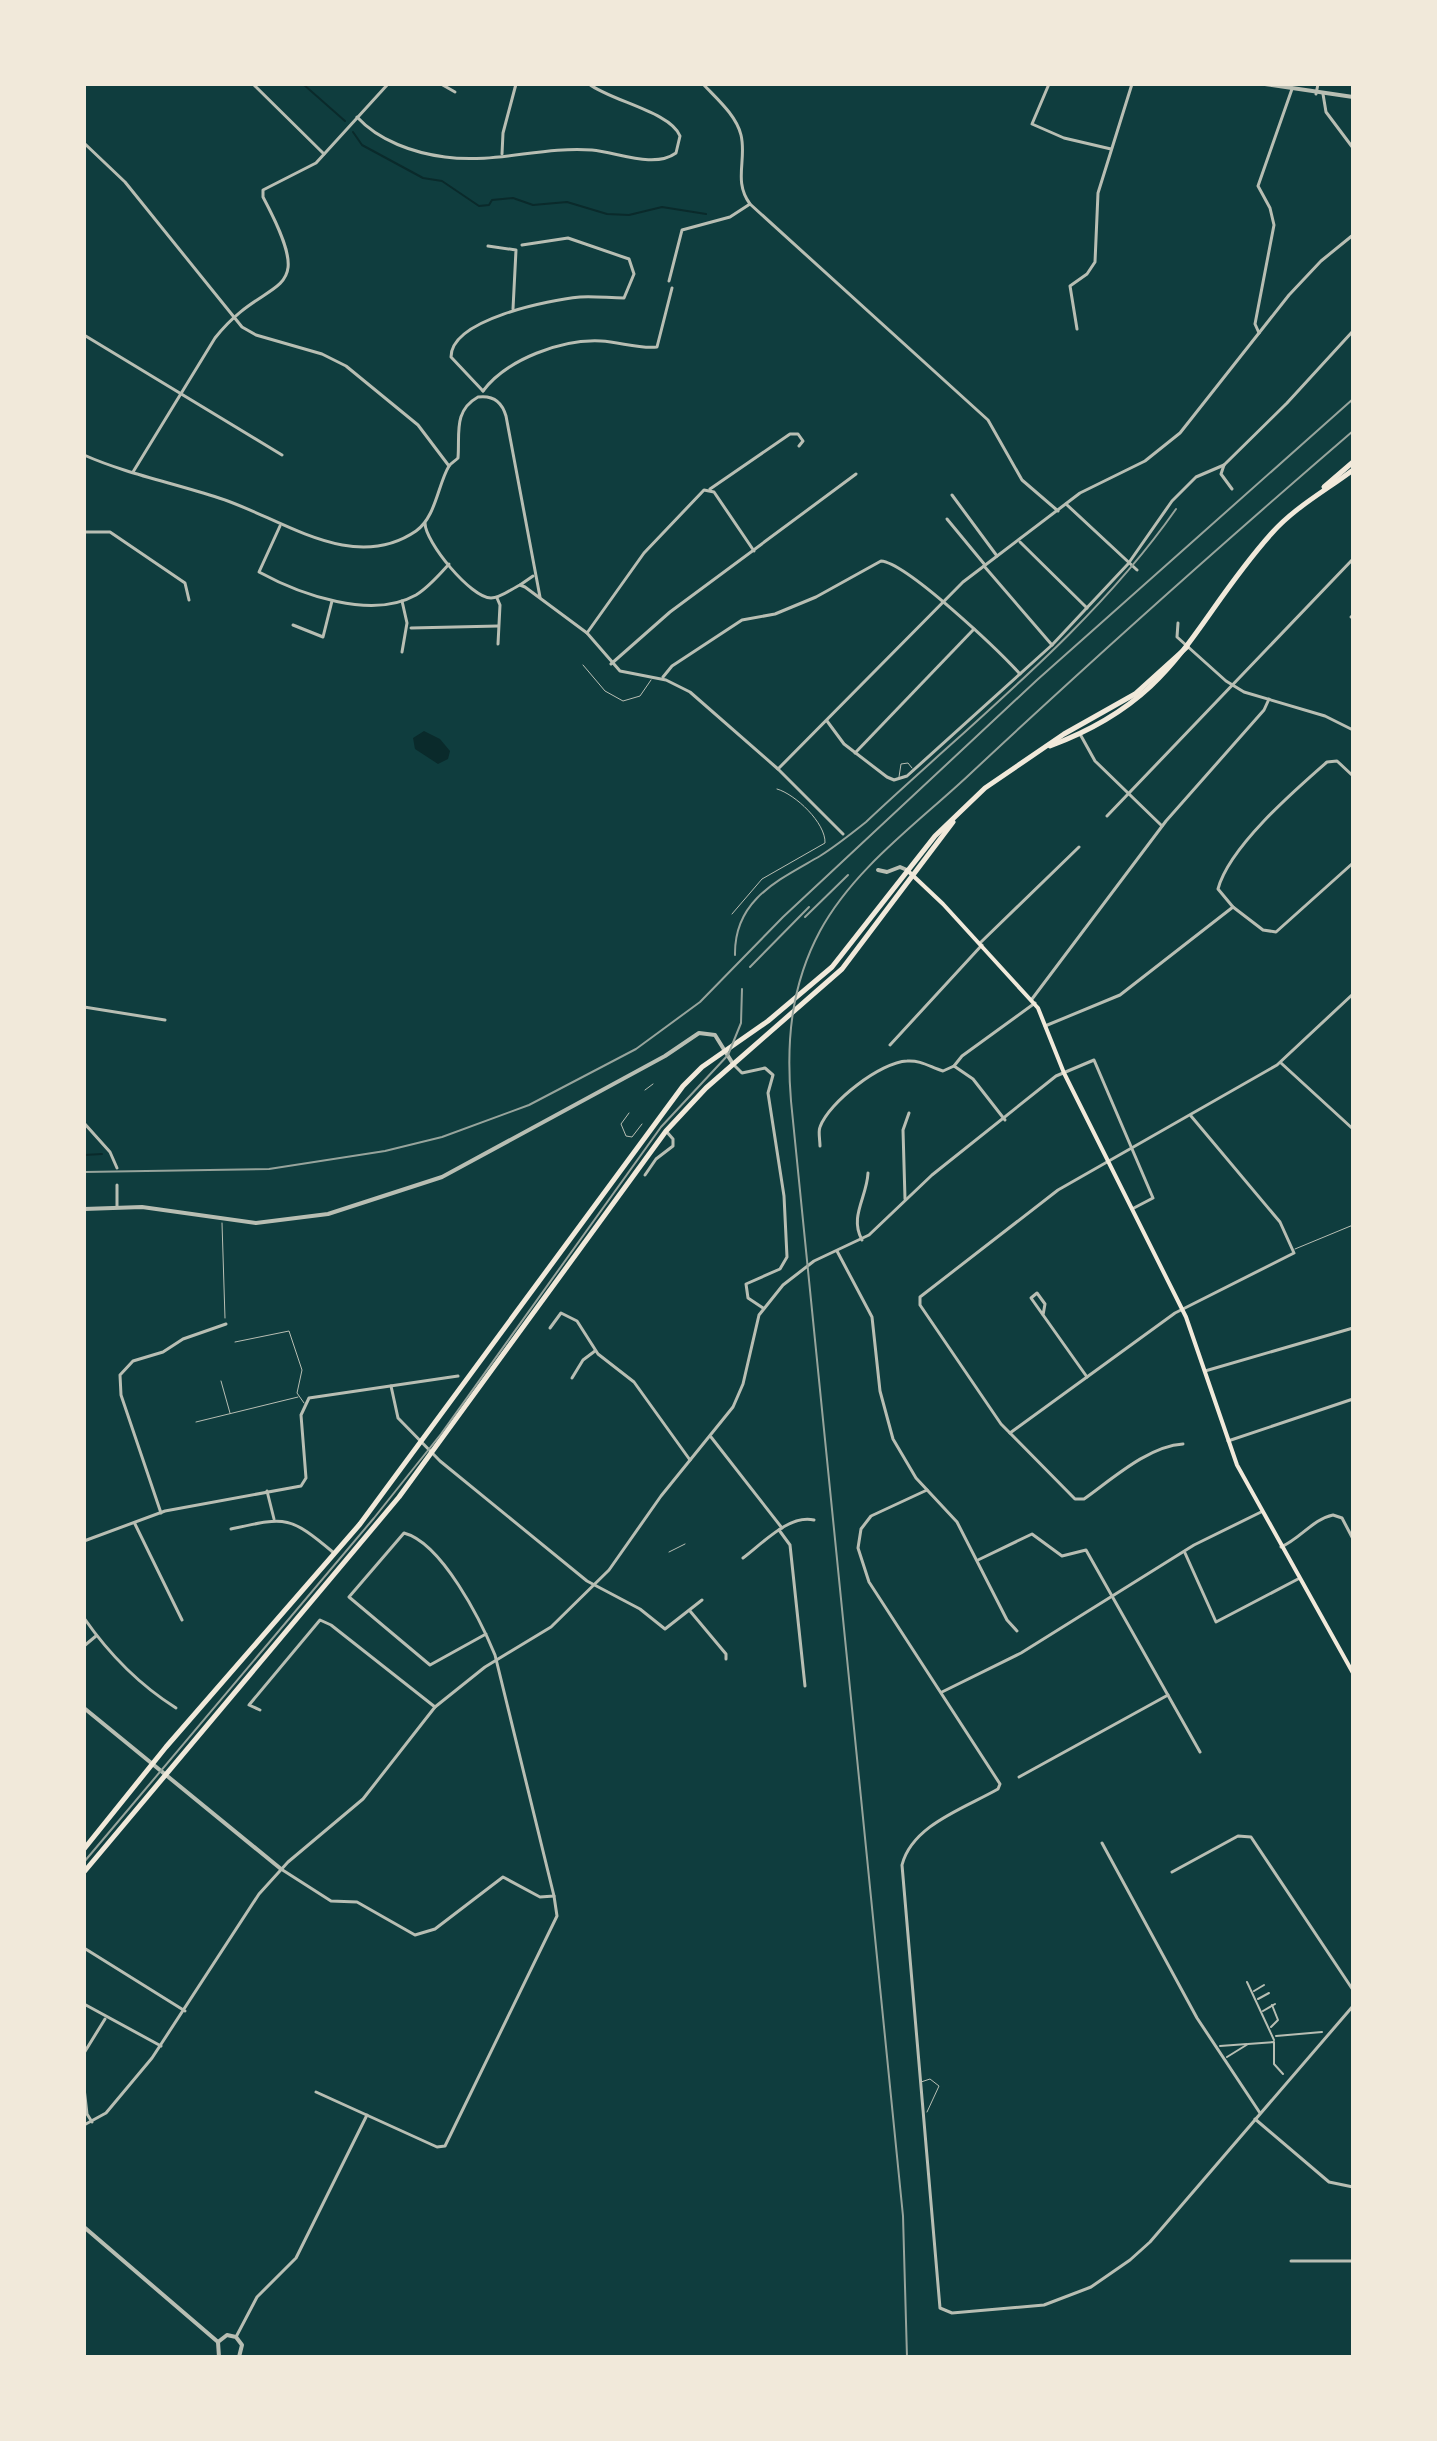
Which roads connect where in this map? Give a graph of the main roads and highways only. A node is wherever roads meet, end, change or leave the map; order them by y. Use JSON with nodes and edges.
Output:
{"nodes":[{"id":1,"x":1353,"y":462,"type":"edge"},
{"id":2,"x":1353,"y":470,"type":"edge"},
{"id":3,"x":1321,"y":490,"type":"junction"},
{"id":4,"x":1187,"y":647,"type":"junction"},
{"id":5,"x":1042,"y":749,"type":"junction"},
{"id":6,"x":955,"y":817,"type":"junction"},
{"id":7,"x":907,"y":870,"type":"junction"},
{"id":8,"x":914,"y":875,"type":"junction"},
{"id":9,"x":1353,"y":1673,"type":"edge"},
{"id":10,"x":84,"y":1849,"type":"edge"},
{"id":11,"x":84,"y":1872,"type":"edge"}],
"edges":[{"from":1,"to":3,"type":"main road"},
{"from":2,"to":3,"type":"main road"},
{"from":3,"to":4,"type":"main road"},
{"from":4,"to":5,"type":"main road"},
{"from":4,"to":5,"type":"main road"},
{"from":5,"to":6,"type":"main road"},
{"from":6,"to":7,"type":"main road"},
{"from":6,"to":8,"type":"main road"},
{"from":7,"to":8,"type":"main road"},
{"from":7,"to":10,"type":"main road"},
{"from":8,"to":9,"type":"main road"},
{"from":8,"to":11,"type":"main road"}]}
